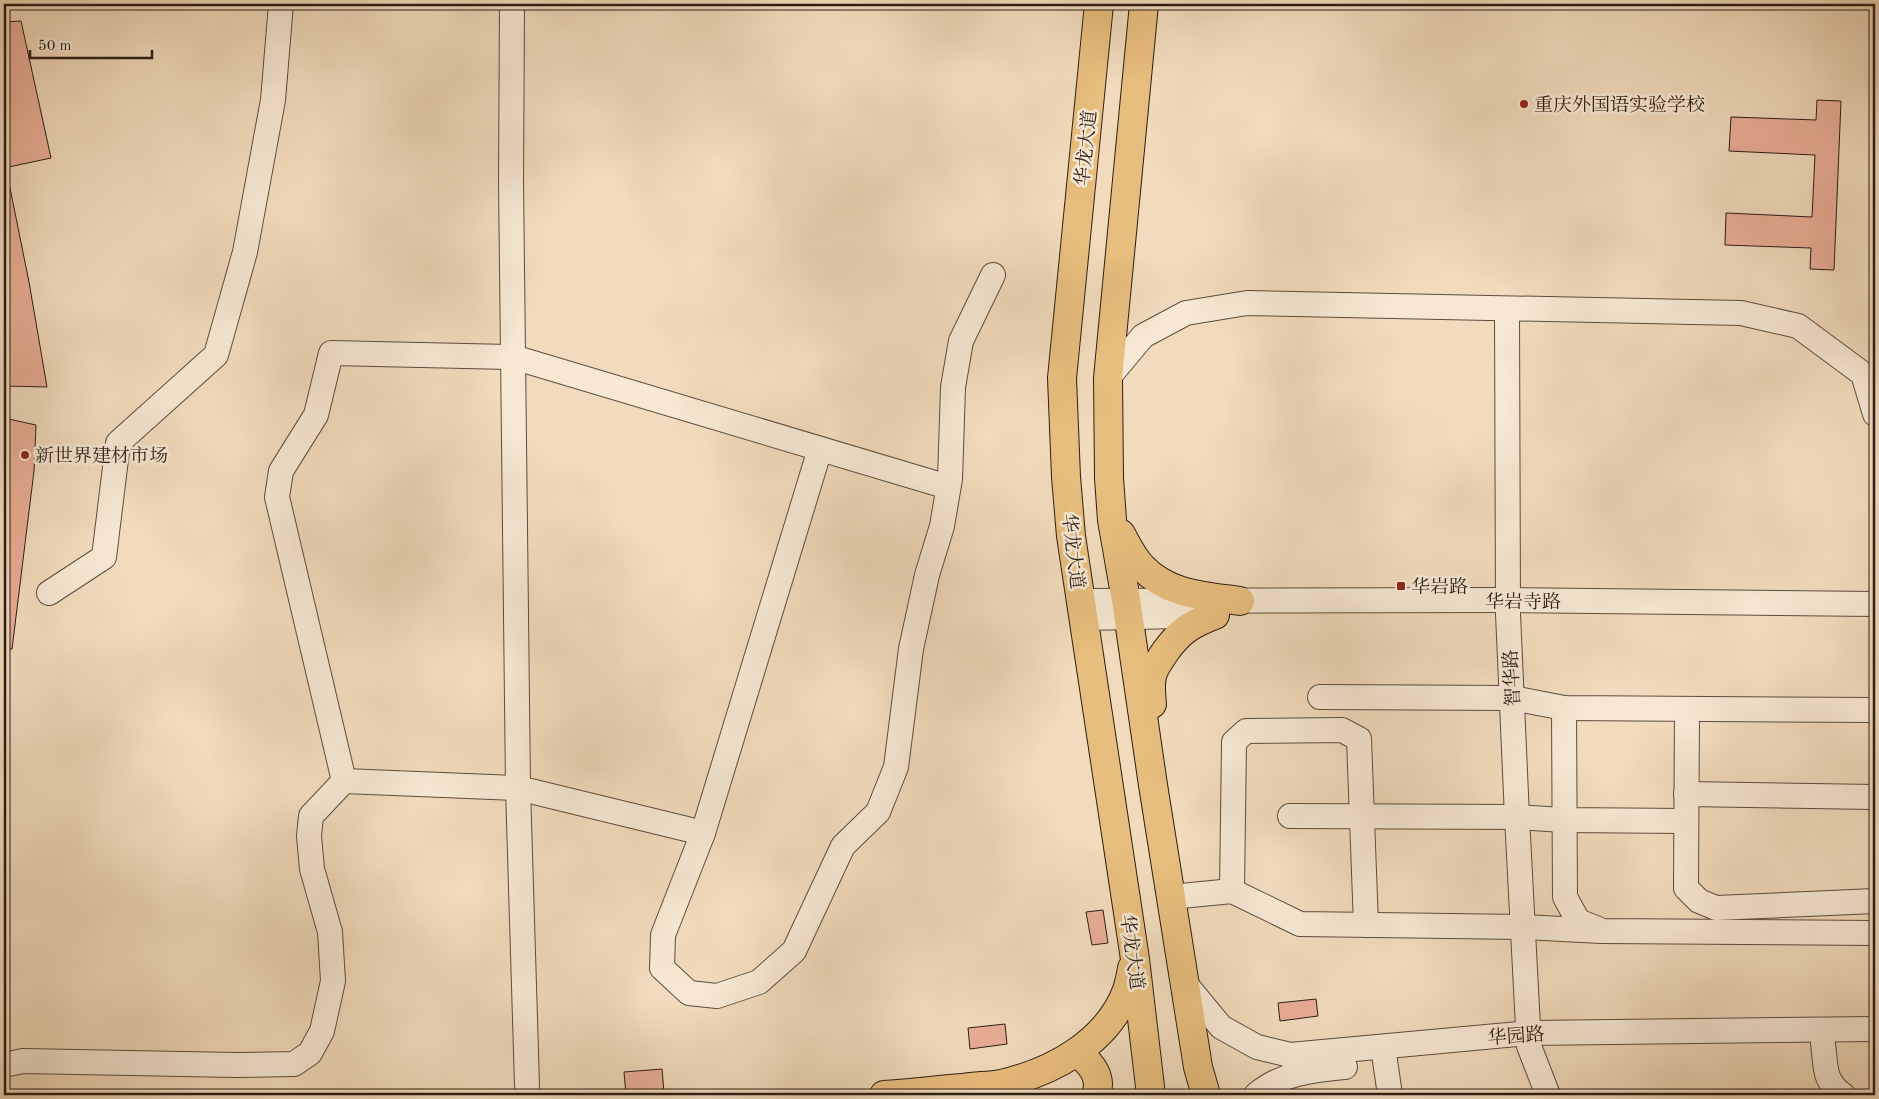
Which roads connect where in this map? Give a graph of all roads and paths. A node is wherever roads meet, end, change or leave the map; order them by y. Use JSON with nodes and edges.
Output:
{"nodes":[{"id":1,"x":280,"y":4,"type":"edge"},
{"id":2,"x":512,"y":4,"type":"edge"},
{"id":3,"x":1099,"y":4,"type":"edge"},
{"id":4,"x":1144,"y":4,"type":"edge"},
{"id":5,"x":993,"y":274,"type":"dead end"},
{"id":6,"x":1507,"y":309,"type":"junction"},
{"id":7,"x":513,"y":357,"type":"junction"},
{"id":8,"x":1108,"y":378,"type":"junction"},
{"id":9,"x":1875,"y":414,"type":"edge"},
{"id":10,"x":820,"y":449,"type":"junction"},
{"id":11,"x":948,"y":487,"type":"junction"},
{"id":12,"x":1112,"y":520,"type":"junction"},
{"id":13,"x":49,"y":593,"type":"dead end"},
{"id":14,"x":1240,"y":601,"type":"junction"},
{"id":15,"x":1875,"y":604,"type":"edge"},
{"id":16,"x":1508,"y":607,"type":"junction"},
{"id":17,"x":1128,"y":609,"type":"junction"},
{"id":18,"x":1082,"y":610,"type":"junction"},
{"id":19,"x":1215,"y":615,"type":"junction"},
{"id":20,"x":1875,"y":618,"type":"edge"},
{"id":21,"x":1320,"y":697,"type":"dead end"},
{"id":22,"x":1512,"y":698,"type":"junction"},
{"id":23,"x":1564,"y":708,"type":"junction"},
{"id":24,"x":1687,"y":709,"type":"junction"},
{"id":25,"x":1875,"y":710,"type":"edge"},
{"id":26,"x":344,"y":781,"type":"junction"},
{"id":27,"x":1153,"y":785,"type":"junction"},
{"id":28,"x":518,"y":788,"type":"junction"},
{"id":29,"x":1686,"y":794,"type":"junction"},
{"id":30,"x":1875,"y":797,"type":"edge"},
{"id":31,"x":1290,"y":816,"type":"dead end"},
{"id":32,"x":1362,"y":817,"type":"junction"},
{"id":33,"x":1517,"y":817,"type":"junction"},
{"id":34,"x":1563,"y":820,"type":"junction"},
{"id":35,"x":1686,"y":821,"type":"junction"},
{"id":36,"x":703,"y":833,"type":"junction"},
{"id":37,"x":1232,"y":891,"type":"junction"},
{"id":38,"x":1171,"y":897,"type":"junction"},
{"id":39,"x":1875,"y":901,"type":"edge"},
{"id":40,"x":1366,"y":925,"type":"junction"},
{"id":41,"x":1523,"y":927,"type":"junction"},
{"id":42,"x":1600,"y":930,"type":"junction"},
{"id":43,"x":1875,"y":933,"type":"edge"},
{"id":44,"x":1135,"y":959,"type":"junction"},
{"id":45,"x":1184,"y":982,"type":"junction"},
{"id":46,"x":1875,"y":1029,"type":"edge"},
{"id":47,"x":1529,"y":1040,"type":"junction"},
{"id":48,"x":1823,"y":1043,"type":"junction"},
{"id":49,"x":1875,"y":1043,"type":"edge"},
{"id":50,"x":1077,"y":1052,"type":"junction"},
{"id":51,"x":1384,"y":1055,"type":"junction"},
{"id":52,"x":4,"y":1066,"type":"edge"},
{"id":53,"x":1198,"y":1067,"type":"junction"},
{"id":54,"x":528,"y":1092,"type":"edge"},
{"id":55,"x":884,"y":1095,"type":"edge"},
{"id":56,"x":1096,"y":1095,"type":"edge"},
{"id":57,"x":1151,"y":1095,"type":"edge"},
{"id":58,"x":1206,"y":1095,"type":"edge"},
{"id":59,"x":1214,"y":1095,"type":"edge"},
{"id":60,"x":1256,"y":1095,"type":"edge"},
{"id":61,"x":1390,"y":1095,"type":"edge"},
{"id":62,"x":1548,"y":1095,"type":"edge"},
{"id":63,"x":1843,"y":1095,"type":"edge"}],
"edges":[{"from":1,"to":13,"type":"street"},
{"from":2,"to":7,"type":"street"},
{"from":3,"to":18,"type":"main road","name":"华龙大道"},
{"from":4,"to":8,"type":"main road"},
{"from":5,"to":11,"type":"street"},
{"from":6,"to":8,"type":"street"},
{"from":6,"to":9,"type":"street"},
{"from":6,"to":16,"type":"street","name":"智华路"},
{"from":7,"to":10,"type":"street"},
{"from":7,"to":26,"type":"street"},
{"from":7,"to":28,"type":"street"},
{"from":8,"to":12,"type":"main road"},
{"from":10,"to":11,"type":"street"},
{"from":10,"to":36,"type":"street"},
{"from":11,"to":36,"type":"street"},
{"from":12,"to":14,"type":"main road"},
{"from":12,"to":17,"type":"main road"},
{"from":14,"to":16,"type":"street","name":"华岩寺路"},
{"from":14,"to":17,"type":"street","name":"华岩寺路"},
{"from":15,"to":16,"type":"street","name":"华岩寺路"},
{"from":16,"to":19,"type":"street","name":"华岩寺路"},
{"from":16,"to":20,"type":"street","name":"华岩寺路"},
{"from":16,"to":22,"type":"street","name":"智华路"},
{"from":17,"to":18,"type":"street","name":"华岩寺路"},
{"from":17,"to":19,"type":"street","name":"华岩寺路"},
{"from":17,"to":27,"type":"main road"},
{"from":18,"to":44,"type":"main road","name":"华龙大道"},
{"from":19,"to":27,"type":"main road"},
{"from":21,"to":22,"type":"street"},
{"from":22,"to":23,"type":"street"},
{"from":22,"to":33,"type":"street","name":"智华路"},
{"from":23,"to":24,"type":"street"},
{"from":23,"to":34,"type":"street"},
{"from":24,"to":25,"type":"street"},
{"from":24,"to":29,"type":"street"},
{"from":26,"to":28,"type":"street"},
{"from":26,"to":52,"type":"street"},
{"from":27,"to":38,"type":"main road"},
{"from":28,"to":36,"type":"street"},
{"from":28,"to":54,"type":"street"},
{"from":29,"to":30,"type":"street"},
{"from":29,"to":35,"type":"street"},
{"from":31,"to":32,"type":"street"},
{"from":32,"to":33,"type":"street"},
{"from":32,"to":37,"type":"street"},
{"from":32,"to":40,"type":"street"},
{"from":33,"to":34,"type":"street"},
{"from":33,"to":41,"type":"street","name":"智华路"},
{"from":34,"to":35,"type":"street"},
{"from":34,"to":42,"type":"street"},
{"from":35,"to":39,"type":"street"},
{"from":37,"to":38,"type":"street"},
{"from":37,"to":40,"type":"street"},
{"from":38,"to":45,"type":"main road"},
{"from":40,"to":41,"type":"street"},
{"from":41,"to":42,"type":"street"},
{"from":41,"to":47,"type":"street","name":"智华路"},
{"from":42,"to":43,"type":"street"},
{"from":44,"to":50,"type":"main road"},
{"from":44,"to":57,"type":"main road","name":"华龙大道"},
{"from":45,"to":51,"type":"street","name":"华园路"},
{"from":45,"to":53,"type":"main road"},
{"from":46,"to":47,"type":"street","name":"华园路"},
{"from":47,"to":48,"type":"street","name":"华园路"},
{"from":47,"to":51,"type":"street","name":"华园路"},
{"from":47,"to":62,"type":"street","name":"智华路"},
{"from":48,"to":49,"type":"street","name":"华园路"},
{"from":48,"to":63,"type":"street"},
{"from":50,"to":55,"type":"main road"},
{"from":50,"to":56,"type":"main road"},
{"from":51,"to":60,"type":"street","name":"华园路"},
{"from":51,"to":61,"type":"street"},
{"from":53,"to":58,"type":"main road"},
{"from":53,"to":59,"type":"street"}]}
